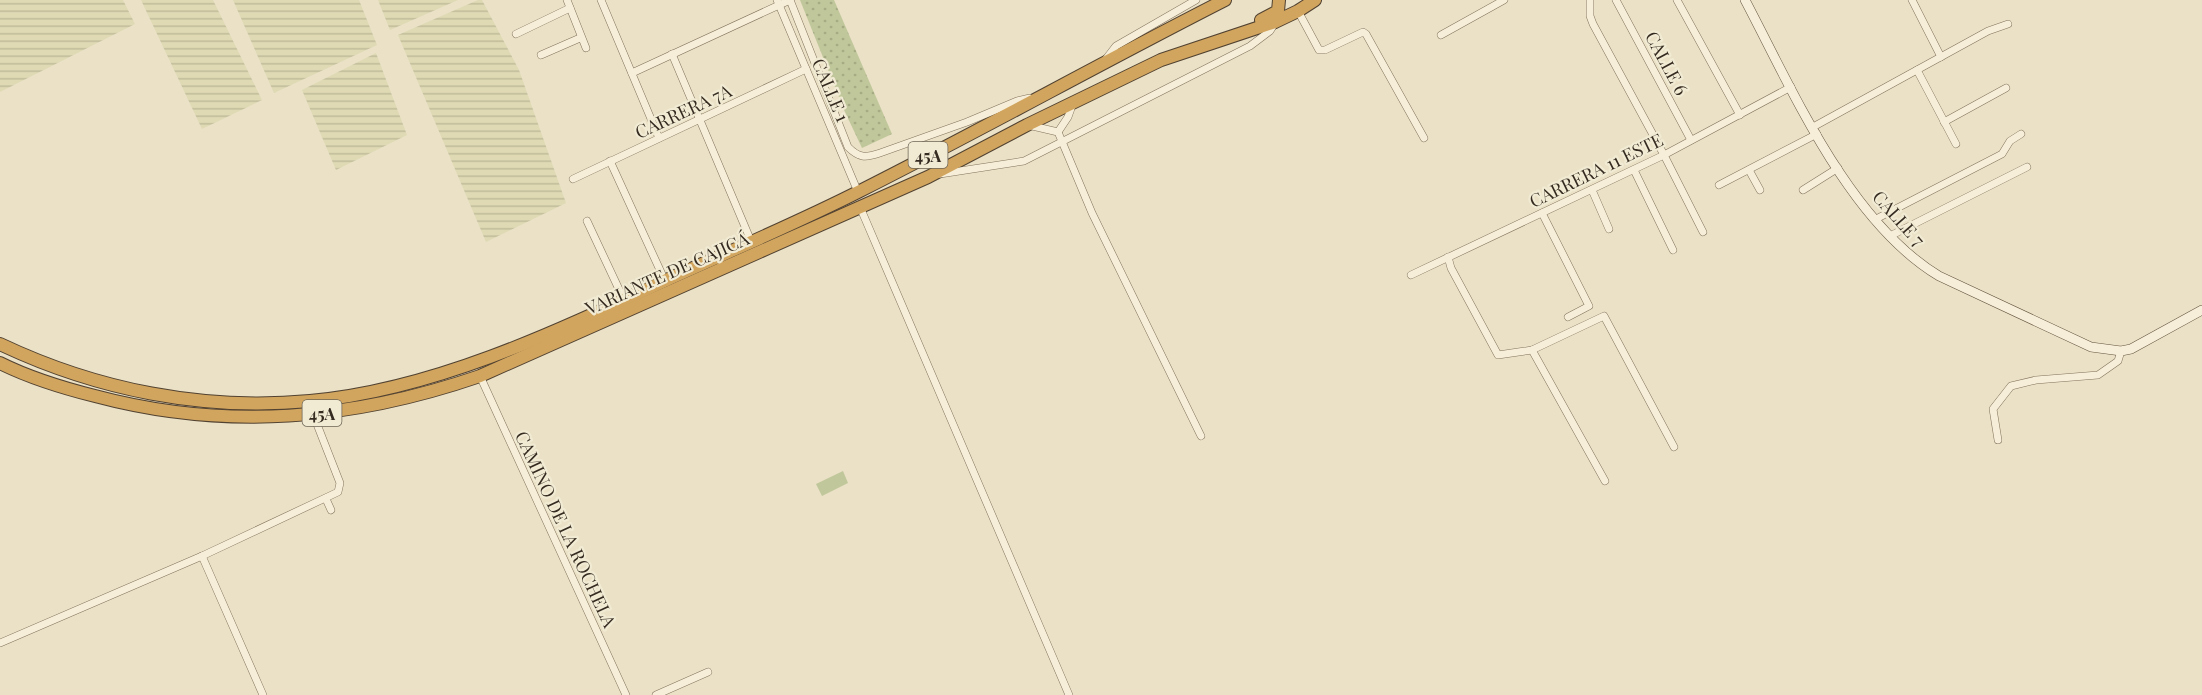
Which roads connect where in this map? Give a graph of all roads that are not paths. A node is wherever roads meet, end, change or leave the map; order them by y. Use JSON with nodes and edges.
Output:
{"nodes":[{"id":1,"x":567,"y":0,"type":"edge"},
{"id":2,"x":601,"y":0,"type":"edge"},
{"id":3,"x":790,"y":0,"type":"edge"},
{"id":4,"x":1196,"y":0,"type":"edge"},
{"id":5,"x":1225,"y":0,"type":"edge"},
{"id":6,"x":1279,"y":0,"type":"edge"},
{"id":7,"x":1315,"y":0,"type":"edge"},
{"id":8,"x":1504,"y":0,"type":"edge"},
{"id":9,"x":1590,"y":0,"type":"edge"},
{"id":10,"x":1616,"y":0,"type":"edge"},
{"id":11,"x":1677,"y":0,"type":"edge"},
{"id":12,"x":1745,"y":0,"type":"edge"},
{"id":13,"x":1912,"y":0,"type":"edge"},
{"id":14,"x":778,"y":2,"type":"edge"},
{"id":15,"x":570,"y":9,"type":"junction"},
{"id":16,"x":1298,"y":11,"type":"junction"},
{"id":17,"x":1275,"y":22,"type":"junction"},
{"id":18,"x":2008,"y":24,"type":"dead end"},
{"id":19,"x":516,"y":34,"type":"dead end"},
{"id":20,"x":1236,"y":34,"type":"junction"},
{"id":21,"x":1441,"y":35,"type":"dead end"},
{"id":22,"x":580,"y":38,"type":"junction"},
{"id":23,"x":586,"y":48,"type":"dead end"},
{"id":24,"x":672,"y":54,"type":"junction"},
{"id":25,"x":541,"y":55,"type":"dead end"},
{"id":26,"x":1941,"y":57,"type":"junction"},
{"id":27,"x":1101,"y":66,"type":"junction"},
{"id":28,"x":806,"y":69,"type":"junction"},
{"id":29,"x":1917,"y":70,"type":"junction"},
{"id":30,"x":632,"y":73,"type":"junction"},
{"id":31,"x":1791,"y":87,"type":"junction"},
{"id":32,"x":2006,"y":88,"type":"dead end"},
{"id":33,"x":1039,"y":96,"type":"junction"},
{"id":34,"x":1073,"y":102,"type":"junction"},
{"id":35,"x":1740,"y":115,"type":"junction"},
{"id":36,"x":700,"y":119,"type":"junction"},
{"id":37,"x":1944,"y":122,"type":"junction"},
{"id":38,"x":1027,"y":125,"type":"junction"},
{"id":39,"x":1815,"y":130,"type":"junction"},
{"id":40,"x":1058,"y":132,"type":"junction"},
{"id":41,"x":2020,"y":134,"type":"dead end"},
{"id":42,"x":659,"y":138,"type":"junction"},
{"id":43,"x":1424,"y":138,"type":"dead end"},
{"id":44,"x":1691,"y":141,"type":"junction"},
{"id":45,"x":1062,"y":143,"type":"junction"},
{"id":46,"x":1956,"y":144,"type":"dead end"},
{"id":47,"x":1664,"y":155,"type":"junction"},
{"id":48,"x":610,"y":161,"type":"junction"},
{"id":49,"x":2027,"y":167,"type":"dead end"},
{"id":50,"x":1838,"y":168,"type":"junction"},
{"id":51,"x":1634,"y":170,"type":"junction"},
{"id":52,"x":1749,"y":170,"type":"junction"},
{"id":53,"x":928,"y":177,"type":"junction"},
{"id":54,"x":573,"y":179,"type":"dead end"},
{"id":55,"x":1719,"y":185,"type":"dead end"},
{"id":56,"x":1592,"y":190,"type":"junction"},
{"id":57,"x":1760,"y":190,"type":"dead end"},
{"id":58,"x":1803,"y":190,"type":"dead end"},
{"id":59,"x":858,"y":192,"type":"junction"},
{"id":60,"x":860,"y":207,"type":"junction"},
{"id":61,"x":1542,"y":213,"type":"junction"},
{"id":62,"x":1876,"y":219,"type":"junction"},
{"id":63,"x":587,"y":221,"type":"dead end"},
{"id":64,"x":1609,"y":229,"type":"dead end"},
{"id":65,"x":1703,"y":232,"type":"dead end"},
{"id":66,"x":1890,"y":236,"type":"junction"},
{"id":67,"x":751,"y":241,"type":"junction"},
{"id":68,"x":1673,"y":250,"type":"dead end"},
{"id":69,"x":1448,"y":257,"type":"junction"},
{"id":70,"x":1411,"y":275,"type":"dead end"},
{"id":71,"x":665,"y":281,"type":"junction"},
{"id":72,"x":624,"y":300,"type":"junction"},
{"id":73,"x":2202,"y":310,"type":"edge"},
{"id":74,"x":1568,"y":317,"type":"dead end"},
{"id":75,"x":0,"y":345,"type":"edge"},
{"id":76,"x":1532,"y":350,"type":"junction"},
{"id":77,"x":2121,"y":351,"type":"junction"},
{"id":78,"x":0,"y":363,"type":"edge"},
{"id":79,"x":480,"y":376,"type":"junction"},
{"id":80,"x":312,"y":414,"type":"junction"},
{"id":81,"x":1201,"y":436,"type":"dead end"},
{"id":82,"x":1998,"y":440,"type":"dead end"},
{"id":83,"x":1674,"y":447,"type":"dead end"},
{"id":84,"x":1605,"y":481,"type":"dead end"},
{"id":85,"x":326,"y":499,"type":"junction"},
{"id":86,"x":331,"y":510,"type":"dead end"},
{"id":87,"x":202,"y":556,"type":"junction"},
{"id":88,"x":0,"y":643,"type":"edge"},
{"id":89,"x":708,"y":672,"type":"dead end"},
{"id":90,"x":263,"y":695,"type":"edge"},
{"id":91,"x":626,"y":695,"type":"edge"},
{"id":92,"x":656,"y":695,"type":"edge"},
{"id":93,"x":1069,"y":695,"type":"edge"}],
"edges":[{"from":1,"to":15,"type":"street"},
{"from":2,"to":30,"type":"street"},
{"from":3,"to":14,"type":"street"},
{"from":3,"to":33,"type":"street","name":"CALLE 1"},
{"from":4,"to":27,"type":"street"},
{"from":5,"to":27,"type":"highway","name":"VARIANTE DE CAJICÁ","number":"45A"},
{"from":6,"to":20,"type":"highway"},
{"from":7,"to":16,"type":"highway","name":"VARIANTE DE CAJICÁ","number":"45A"},
{"from":8,"to":21,"type":"street"},
{"from":9,"to":47,"type":"street"},
{"from":10,"to":44,"type":"street","name":"CALLE 6"},
{"from":11,"to":35,"type":"street"},
{"from":12,"to":31,"type":"street","name":"CALLE 7"},
{"from":13,"to":26,"type":"street"},
{"from":14,"to":24,"type":"street"},
{"from":14,"to":28,"type":"street","name":"CALLE 1"},
{"from":15,"to":19,"type":"street"},
{"from":15,"to":22,"type":"street"},
{"from":16,"to":17,"type":"highway","name":"VARIANTE DE CAJICÁ","number":"45A"},
{"from":16,"to":43,"type":"street"},
{"from":17,"to":20,"type":"highway","name":"VARIANTE DE CAJICÁ","number":"45A"},
{"from":17,"to":45,"type":"street"},
{"from":18,"to":26,"type":"street"},
{"from":20,"to":34,"type":"highway","name":"VARIANTE DE CAJICÁ","number":"45A"},
{"from":22,"to":23,"type":"street"},
{"from":22,"to":25,"type":"street"},
{"from":24,"to":30,"type":"street"},
{"from":24,"to":36,"type":"street"},
{"from":26,"to":29,"type":"street"},
{"from":27,"to":33,"type":"highway","name":"VARIANTE DE CAJICÁ","number":"45A"},
{"from":28,"to":36,"type":"street","name":"CARRERA 7A"},
{"from":28,"to":59,"type":"street","name":"CALLE 1"},
{"from":29,"to":37,"type":"street"},
{"from":29,"to":39,"type":"street"},
{"from":30,"to":42,"type":"street"},
{"from":31,"to":35,"type":"street","name":"CARRERA 11 ESTE"},
{"from":31,"to":39,"type":"street","name":"CALLE 7"},
{"from":32,"to":37,"type":"street"},
{"from":33,"to":59,"type":"highway","name":"VARIANTE DE CAJICÁ","number":"45A"},
{"from":34,"to":38,"type":"highway","name":"VARIANTE DE CAJICÁ","number":"45A"},
{"from":34,"to":40,"type":"street"},
{"from":35,"to":44,"type":"street","name":"CARRERA 11 ESTE"},
{"from":36,"to":42,"type":"street","name":"CARRERA 7A"},
{"from":36,"to":67,"type":"street"},
{"from":37,"to":46,"type":"street"},
{"from":38,"to":40,"type":"street"},
{"from":38,"to":53,"type":"highway","name":"VARIANTE DE CAJICÁ","number":"45A"},
{"from":39,"to":50,"type":"street","name":"CALLE 7"},
{"from":39,"to":52,"type":"street"},
{"from":40,"to":45,"type":"street"},
{"from":41,"to":62,"type":"street"},
{"from":42,"to":48,"type":"street","name":"CARRERA 7A"},
{"from":44,"to":47,"type":"street","name":"CARRERA 11 ESTE"},
{"from":45,"to":53,"type":"street"},
{"from":45,"to":81,"type":"street"},
{"from":47,"to":51,"type":"street","name":"CARRERA 11 ESTE"},
{"from":47,"to":65,"type":"street"},
{"from":48,"to":54,"type":"street","name":"CARRERA 7A"},
{"from":48,"to":71,"type":"street"},
{"from":49,"to":66,"type":"street"},
{"from":50,"to":58,"type":"street"},
{"from":50,"to":62,"type":"street","name":"CALLE 7"},
{"from":51,"to":56,"type":"street","name":"CARRERA 11 ESTE"},
{"from":51,"to":68,"type":"street"},
{"from":52,"to":55,"type":"street"},
{"from":52,"to":57,"type":"street"},
{"from":53,"to":60,"type":"highway","name":"VARIANTE DE CAJICÁ","number":"45A"},
{"from":56,"to":61,"type":"street","name":"CARRERA 11 ESTE"},
{"from":56,"to":64,"type":"street"},
{"from":59,"to":67,"type":"highway","name":"VARIANTE DE CAJICÁ","number":"45A"},
{"from":60,"to":79,"type":"highway","name":"VARIANTE DE CAJICÁ","number":"45A"},
{"from":60,"to":93,"type":"street"},
{"from":61,"to":69,"type":"street","name":"CARRERA 11 ESTE"},
{"from":61,"to":74,"type":"street"},
{"from":62,"to":66,"type":"street","name":"CALLE 7"},
{"from":63,"to":72,"type":"street"},
{"from":66,"to":77,"type":"street","name":"CALLE 7"},
{"from":67,"to":71,"type":"highway","name":"VARIANTE DE CAJICÁ","number":"45A"},
{"from":69,"to":70,"type":"street","name":"CARRERA 11 ESTE"},
{"from":69,"to":76,"type":"street"},
{"from":71,"to":72,"type":"highway","name":"VARIANTE DE CAJICÁ","number":"45A"},
{"from":72,"to":75,"type":"highway","name":"VARIANTE DE CAJICÁ","number":"45A"},
{"from":73,"to":77,"type":"street"},
{"from":76,"to":83,"type":"street"},
{"from":76,"to":84,"type":"street"},
{"from":77,"to":82,"type":"street"},
{"from":78,"to":80,"type":"highway","name":"VARIANTE DE CAJICÁ","number":"45A"},
{"from":79,"to":80,"type":"highway","name":"VARIANTE DE CAJICÁ","number":"45A"},
{"from":79,"to":91,"type":"street","name":"CAMINO DE LA ROCHELA"},
{"from":80,"to":85,"type":"street"},
{"from":85,"to":86,"type":"street"},
{"from":85,"to":87,"type":"street"},
{"from":87,"to":88,"type":"street"},
{"from":87,"to":90,"type":"street"},
{"from":89,"to":92,"type":"street"}]}
